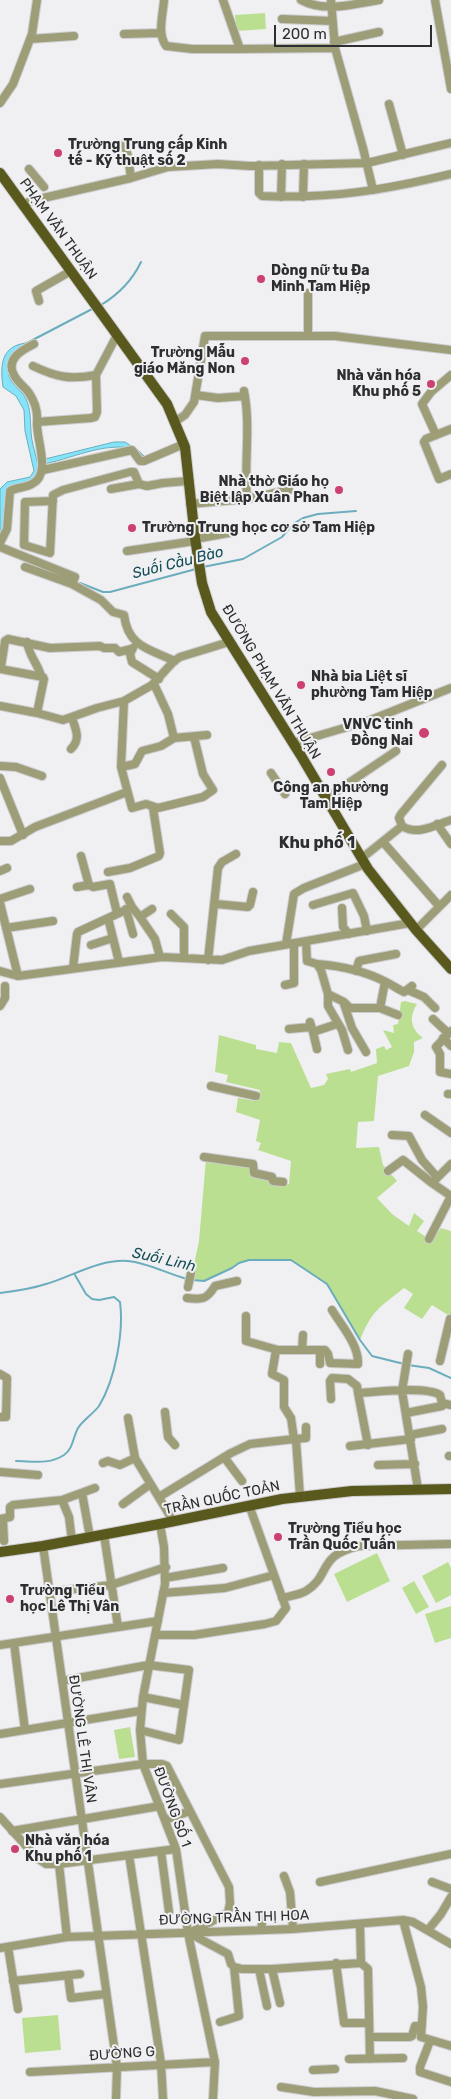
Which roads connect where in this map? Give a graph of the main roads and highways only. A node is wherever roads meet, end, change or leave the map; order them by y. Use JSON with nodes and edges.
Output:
{"nodes":[{"id":1,"x":0,"y":173,"type":"edge"},
{"id":2,"x":96,"y":306,"type":"joint"},
{"id":3,"x":451,"y":969,"type":"edge"},
{"id":4,"x":451,"y":1489,"type":"edge"},
{"id":5,"x":0,"y":1552,"type":"edge"}],
"edges":[{"from":1,"to":2,"type":"main road","name":"PHẠM VĂN THUẬN"},
{"from":2,"to":3,"type":"main road","name":"ĐƯỜNG PHẠM VĂN THUẬN"},
{"from":4,"to":5,"type":"main road","name":"TRẦN QUỐC TOẢN"}]}
